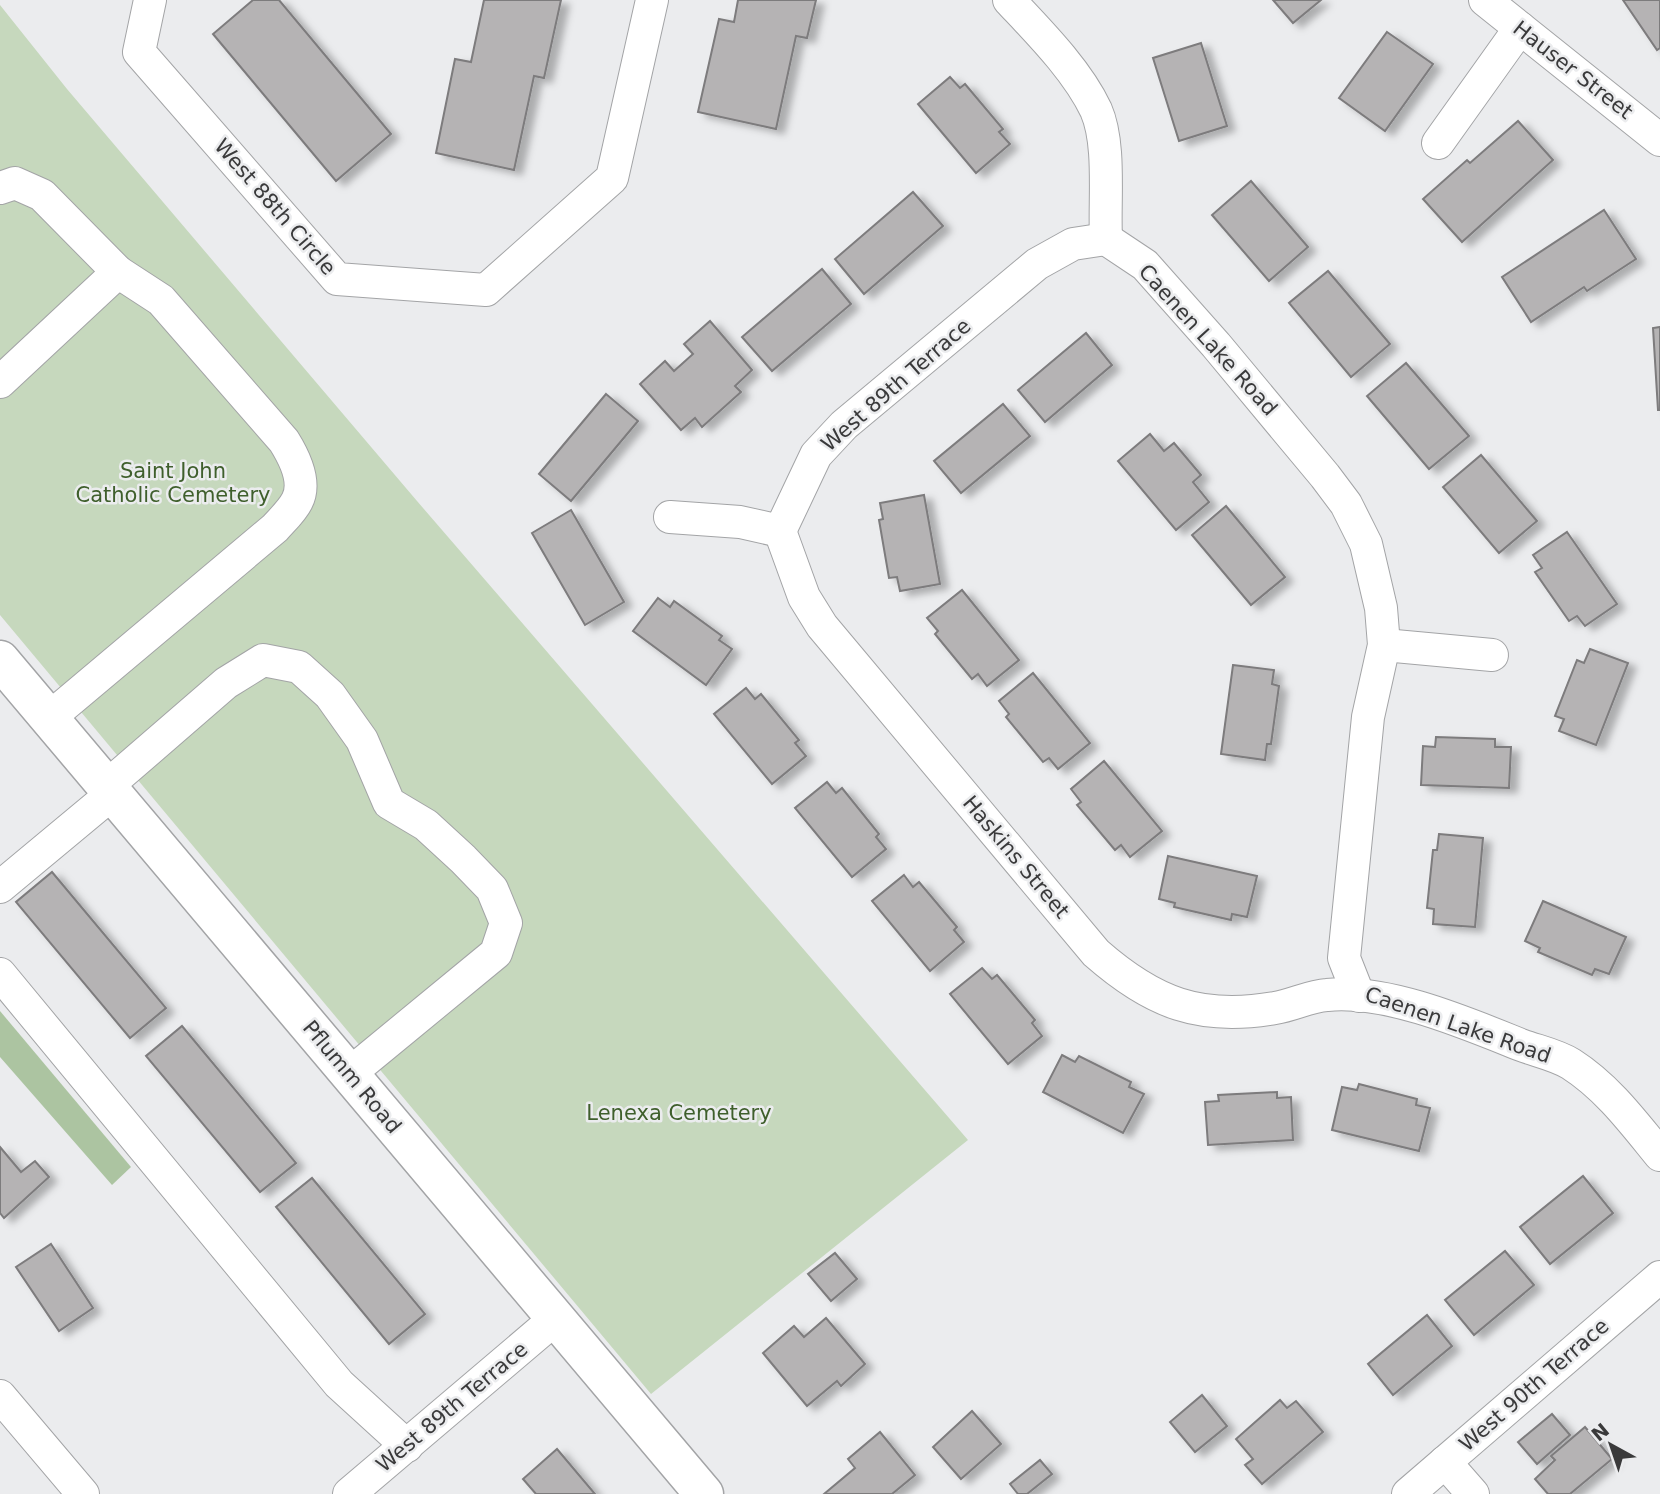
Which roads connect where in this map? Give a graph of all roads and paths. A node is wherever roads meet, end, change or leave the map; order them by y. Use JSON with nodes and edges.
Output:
{"nodes":[{"id":1,"x":150,"y":0,"type":"edge"},
{"id":2,"x":652,"y":0,"type":"edge"},
{"id":3,"x":1485,"y":0,"type":"edge"},
{"id":4,"x":1017,"y":3,"type":"edge"},
{"id":5,"x":1520,"y":28,"type":"junction"},
{"id":6,"x":1660,"y":140,"type":"edge"},
{"id":7,"x":1438,"y":143,"type":"dead end"},
{"id":8,"x":0,"y":188,"type":"edge"},
{"id":9,"x":1106,"y":239,"type":"junction"},
{"id":10,"x":118,"y":272,"type":"junction"},
{"id":11,"x":0,"y":382,"type":"edge"},
{"id":12,"x":670,"y":517,"type":"dead end"},
{"id":13,"x":780,"y":531,"type":"junction"},
{"id":14,"x":1384,"y":645,"type":"junction"},
{"id":15,"x":1492,"y":654,"type":"dead end"},
{"id":16,"x":0,"y":660,"type":"edge"},
{"id":17,"x":49,"y":718,"type":"junction"},
{"id":18,"x":110,"y":790,"type":"junction"},
{"id":19,"x":0,"y":887,"type":"edge"},
{"id":20,"x":0,"y":974,"type":"edge"},
{"id":21,"x":1359,"y":996,"type":"junction"},
{"id":22,"x":349,"y":1074,"type":"junction"},
{"id":23,"x":1660,"y":1154,"type":"edge"},
{"id":24,"x":1660,"y":1277,"type":"edge"},
{"id":25,"x":555,"y":1319,"type":"junction"},
{"id":26,"x":0,"y":1396,"type":"edge"},
{"id":27,"x":407,"y":1446,"type":"junction"},
{"id":28,"x":1445,"y":1462,"type":"junction"},
{"id":29,"x":83,"y":1494,"type":"edge"},
{"id":30,"x":349,"y":1494,"type":"edge"},
{"id":31,"x":704,"y":1494,"type":"edge"},
{"id":32,"x":1408,"y":1494,"type":"edge"},
{"id":33,"x":1473,"y":1494,"type":"edge"}],
"edges":[{"from":1,"to":2,"type":"street","name":"West 88th Circle"},
{"from":3,"to":5,"type":"street","name":"Hauser Street"},
{"from":4,"to":9,"type":"street"},
{"from":5,"to":6,"type":"street","name":"Hauser Street"},
{"from":5,"to":7,"type":"street"},
{"from":8,"to":10,"type":"street"},
{"from":9,"to":13,"type":"street","name":"West 89th Terrace"},
{"from":9,"to":14,"type":"street","name":"Caenen Lake Road"},
{"from":10,"to":11,"type":"street"},
{"from":10,"to":17,"type":"street"},
{"from":12,"to":13,"type":"street"},
{"from":13,"to":21,"type":"street","name":"Haskins Street"},
{"from":14,"to":15,"type":"street"},
{"from":14,"to":21,"type":"street","name":"Caenen Lake Road"},
{"from":16,"to":17,"type":"main road","name":"Pflumm Road"},
{"from":17,"to":18,"type":"main road","name":"Pflumm Road"},
{"from":18,"to":19,"type":"street"},
{"from":18,"to":22,"type":"main road","name":"Pflumm Road"},
{"from":18,"to":22,"type":"street"},
{"from":20,"to":27,"type":"street"},
{"from":21,"to":23,"type":"street","name":"Caenen Lake Road"},
{"from":22,"to":25,"type":"main road","name":"Pflumm Road"},
{"from":24,"to":28,"type":"street","name":"West 90th Terrace"},
{"from":25,"to":27,"type":"street","name":"West 89th Terrace"},
{"from":25,"to":31,"type":"main road","name":"Pflumm Road"},
{"from":26,"to":29,"type":"street"},
{"from":27,"to":30,"type":"street","name":"West 89th Terrace"},
{"from":28,"to":32,"type":"street","name":"West 90th Terrace"},
{"from":28,"to":33,"type":"street"}]}
